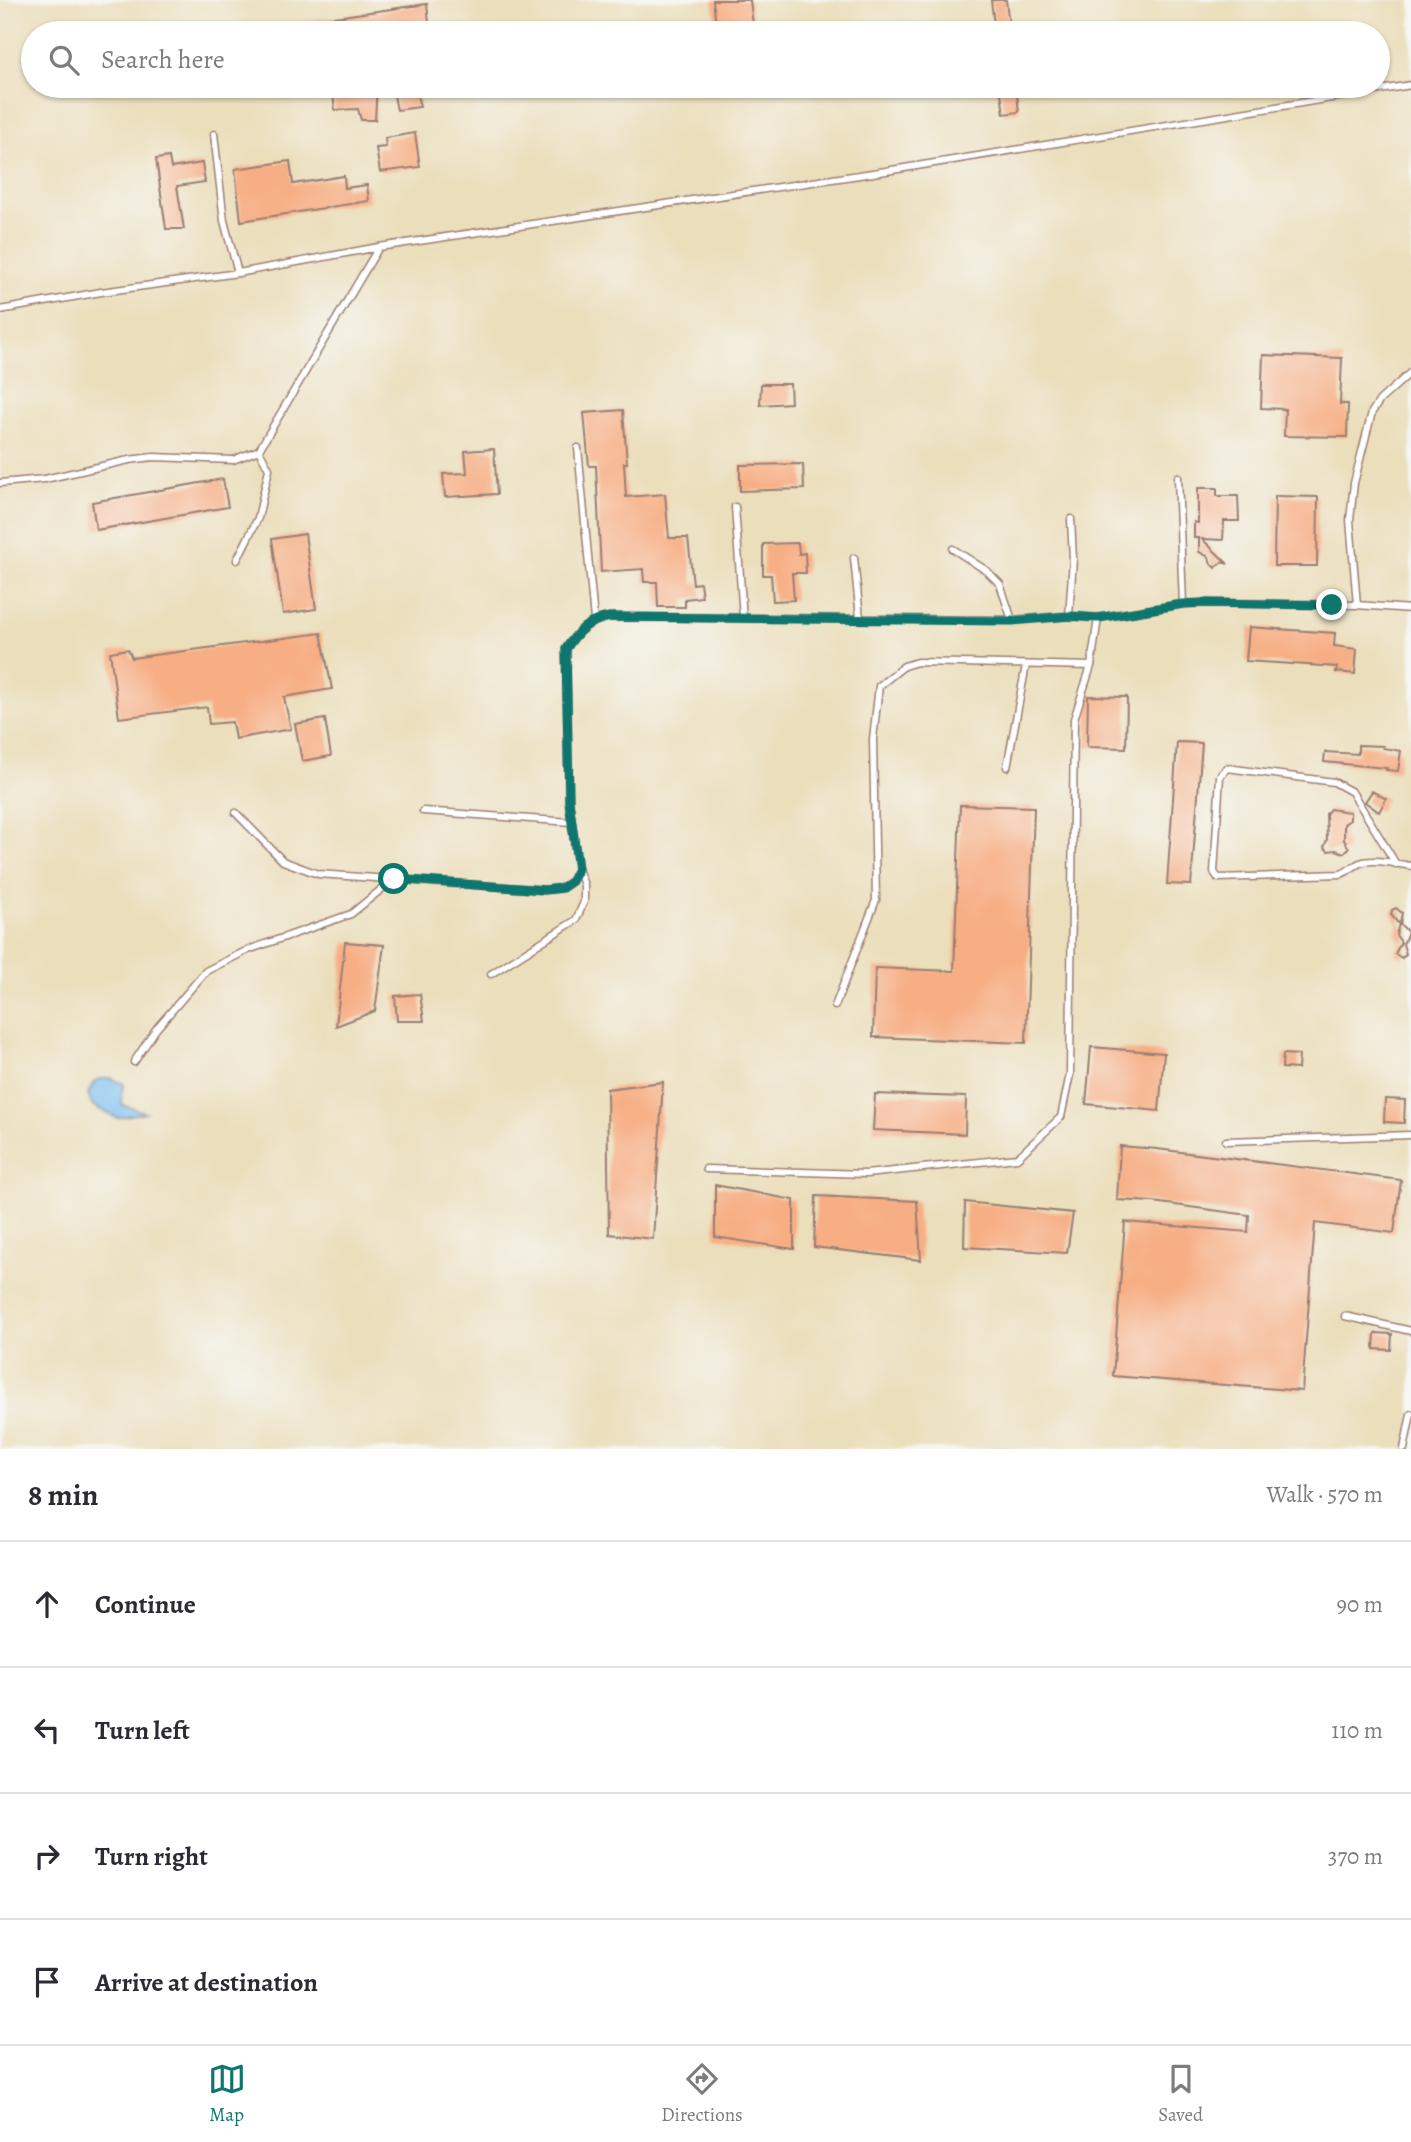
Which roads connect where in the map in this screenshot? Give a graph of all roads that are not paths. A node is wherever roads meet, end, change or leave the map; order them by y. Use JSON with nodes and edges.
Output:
{"nodes":[{"id":1,"x":1411,"y":85,"type":"edge"},
{"id":2,"x":1390,"y":88,"type":"edge"},
{"id":3,"x":1332,"y":98,"type":"edge"},
{"id":4,"x":214,"y":134,"type":"dead end"},
{"id":5,"x":380,"y":247,"type":"junction"},
{"id":6,"x":238,"y":272,"type":"junction"},
{"id":7,"x":0,"y":310,"type":"edge"},
{"id":8,"x":1411,"y":372,"type":"edge"},
{"id":9,"x":578,"y":448,"type":"dead end"},
{"id":10,"x":259,"y":450,"type":"junction"},
{"id":11,"x":1178,"y":477,"type":"dead end"},
{"id":12,"x":0,"y":483,"type":"edge"},
{"id":13,"x":736,"y":507,"type":"dead end"},
{"id":14,"x":1071,"y":519,"type":"dead end"},
{"id":15,"x":953,"y":548,"type":"dead end"},
{"id":16,"x":854,"y":558,"type":"dead end"},
{"id":17,"x":237,"y":560,"type":"dead end"},
{"id":18,"x":1183,"y":604,"type":"junction"},
{"id":19,"x":1357,"y":606,"type":"junction"},
{"id":20,"x":1411,"y":609,"type":"edge"},
{"id":21,"x":1069,"y":616,"type":"junction"},
{"id":22,"x":743,"y":618,"type":"junction"},
{"id":23,"x":860,"y":618,"type":"junction"},
{"id":24,"x":1098,"y":618,"type":"junction"},
{"id":25,"x":594,"y":620,"type":"junction"},
{"id":26,"x":1012,"y":621,"type":"junction"},
{"id":27,"x":1026,"y":665,"type":"junction"},
{"id":28,"x":1091,"y":666,"type":"junction"},
{"id":29,"x":1007,"y":767,"type":"dead end"},
{"id":30,"x":423,"y":811,"type":"dead end"},
{"id":31,"x":236,"y":813,"type":"dead end"},
{"id":32,"x":571,"y":822,"type":"junction"},
{"id":33,"x":1396,"y":864,"type":"junction"},
{"id":34,"x":1411,"y":866,"type":"edge"},
{"id":35,"x":578,"y":869,"type":"junction"},
{"id":36,"x":394,"y":879,"type":"junction"},
{"id":37,"x":491,"y":974,"type":"dead end"},
{"id":38,"x":835,"y":1006,"type":"dead end"},
{"id":39,"x":134,"y":1062,"type":"dead end"},
{"id":40,"x":1411,"y":1135,"type":"edge"},
{"id":41,"x":1226,"y":1141,"type":"dead end"},
{"id":42,"x":706,"y":1169,"type":"dead end"},
{"id":43,"x":1345,"y":1316,"type":"dead end"},
{"id":44,"x":1411,"y":1331,"type":"edge"},
{"id":45,"x":1411,"y":1414,"type":"edge"},
{"id":46,"x":1404,"y":1449,"type":"edge"}],
"edges":[{"from":1,"to":2,"type":"lane"},
{"from":3,"to":5,"type":"lane"},
{"from":4,"to":6,"type":"lane"},
{"from":5,"to":6,"type":"lane"},
{"from":5,"to":10,"type":"lane"},
{"from":6,"to":7,"type":"lane"},
{"from":8,"to":19,"type":"lane"},
{"from":9,"to":25,"type":"lane"},
{"from":10,"to":12,"type":"lane"},
{"from":10,"to":17,"type":"lane"},
{"from":11,"to":18,"type":"lane"},
{"from":13,"to":22,"type":"lane"},
{"from":14,"to":21,"type":"lane"},
{"from":15,"to":26,"type":"lane"},
{"from":16,"to":23,"type":"lane"},
{"from":18,"to":19,"type":"lane"},
{"from":18,"to":24,"type":"lane"},
{"from":19,"to":20,"type":"lane"},
{"from":21,"to":24,"type":"lane"},
{"from":21,"to":26,"type":"lane"},
{"from":22,"to":23,"type":"lane"},
{"from":22,"to":25,"type":"lane"},
{"from":23,"to":26,"type":"lane"},
{"from":24,"to":28,"type":"lane"},
{"from":25,"to":32,"type":"lane"},
{"from":27,"to":28,"type":"lane"},
{"from":27,"to":29,"type":"lane"},
{"from":27,"to":38,"type":"lane"},
{"from":28,"to":42,"type":"lane"},
{"from":30,"to":32,"type":"lane"},
{"from":31,"to":36,"type":"lane"},
{"from":32,"to":35,"type":"lane"},
{"from":33,"to":33,"type":"lane"},
{"from":33,"to":34,"type":"lane"},
{"from":35,"to":36,"type":"lane"},
{"from":35,"to":37,"type":"lane"},
{"from":36,"to":39,"type":"lane"},
{"from":40,"to":41,"type":"lane"},
{"from":43,"to":44,"type":"lane"},
{"from":45,"to":46,"type":"lane"}]}
